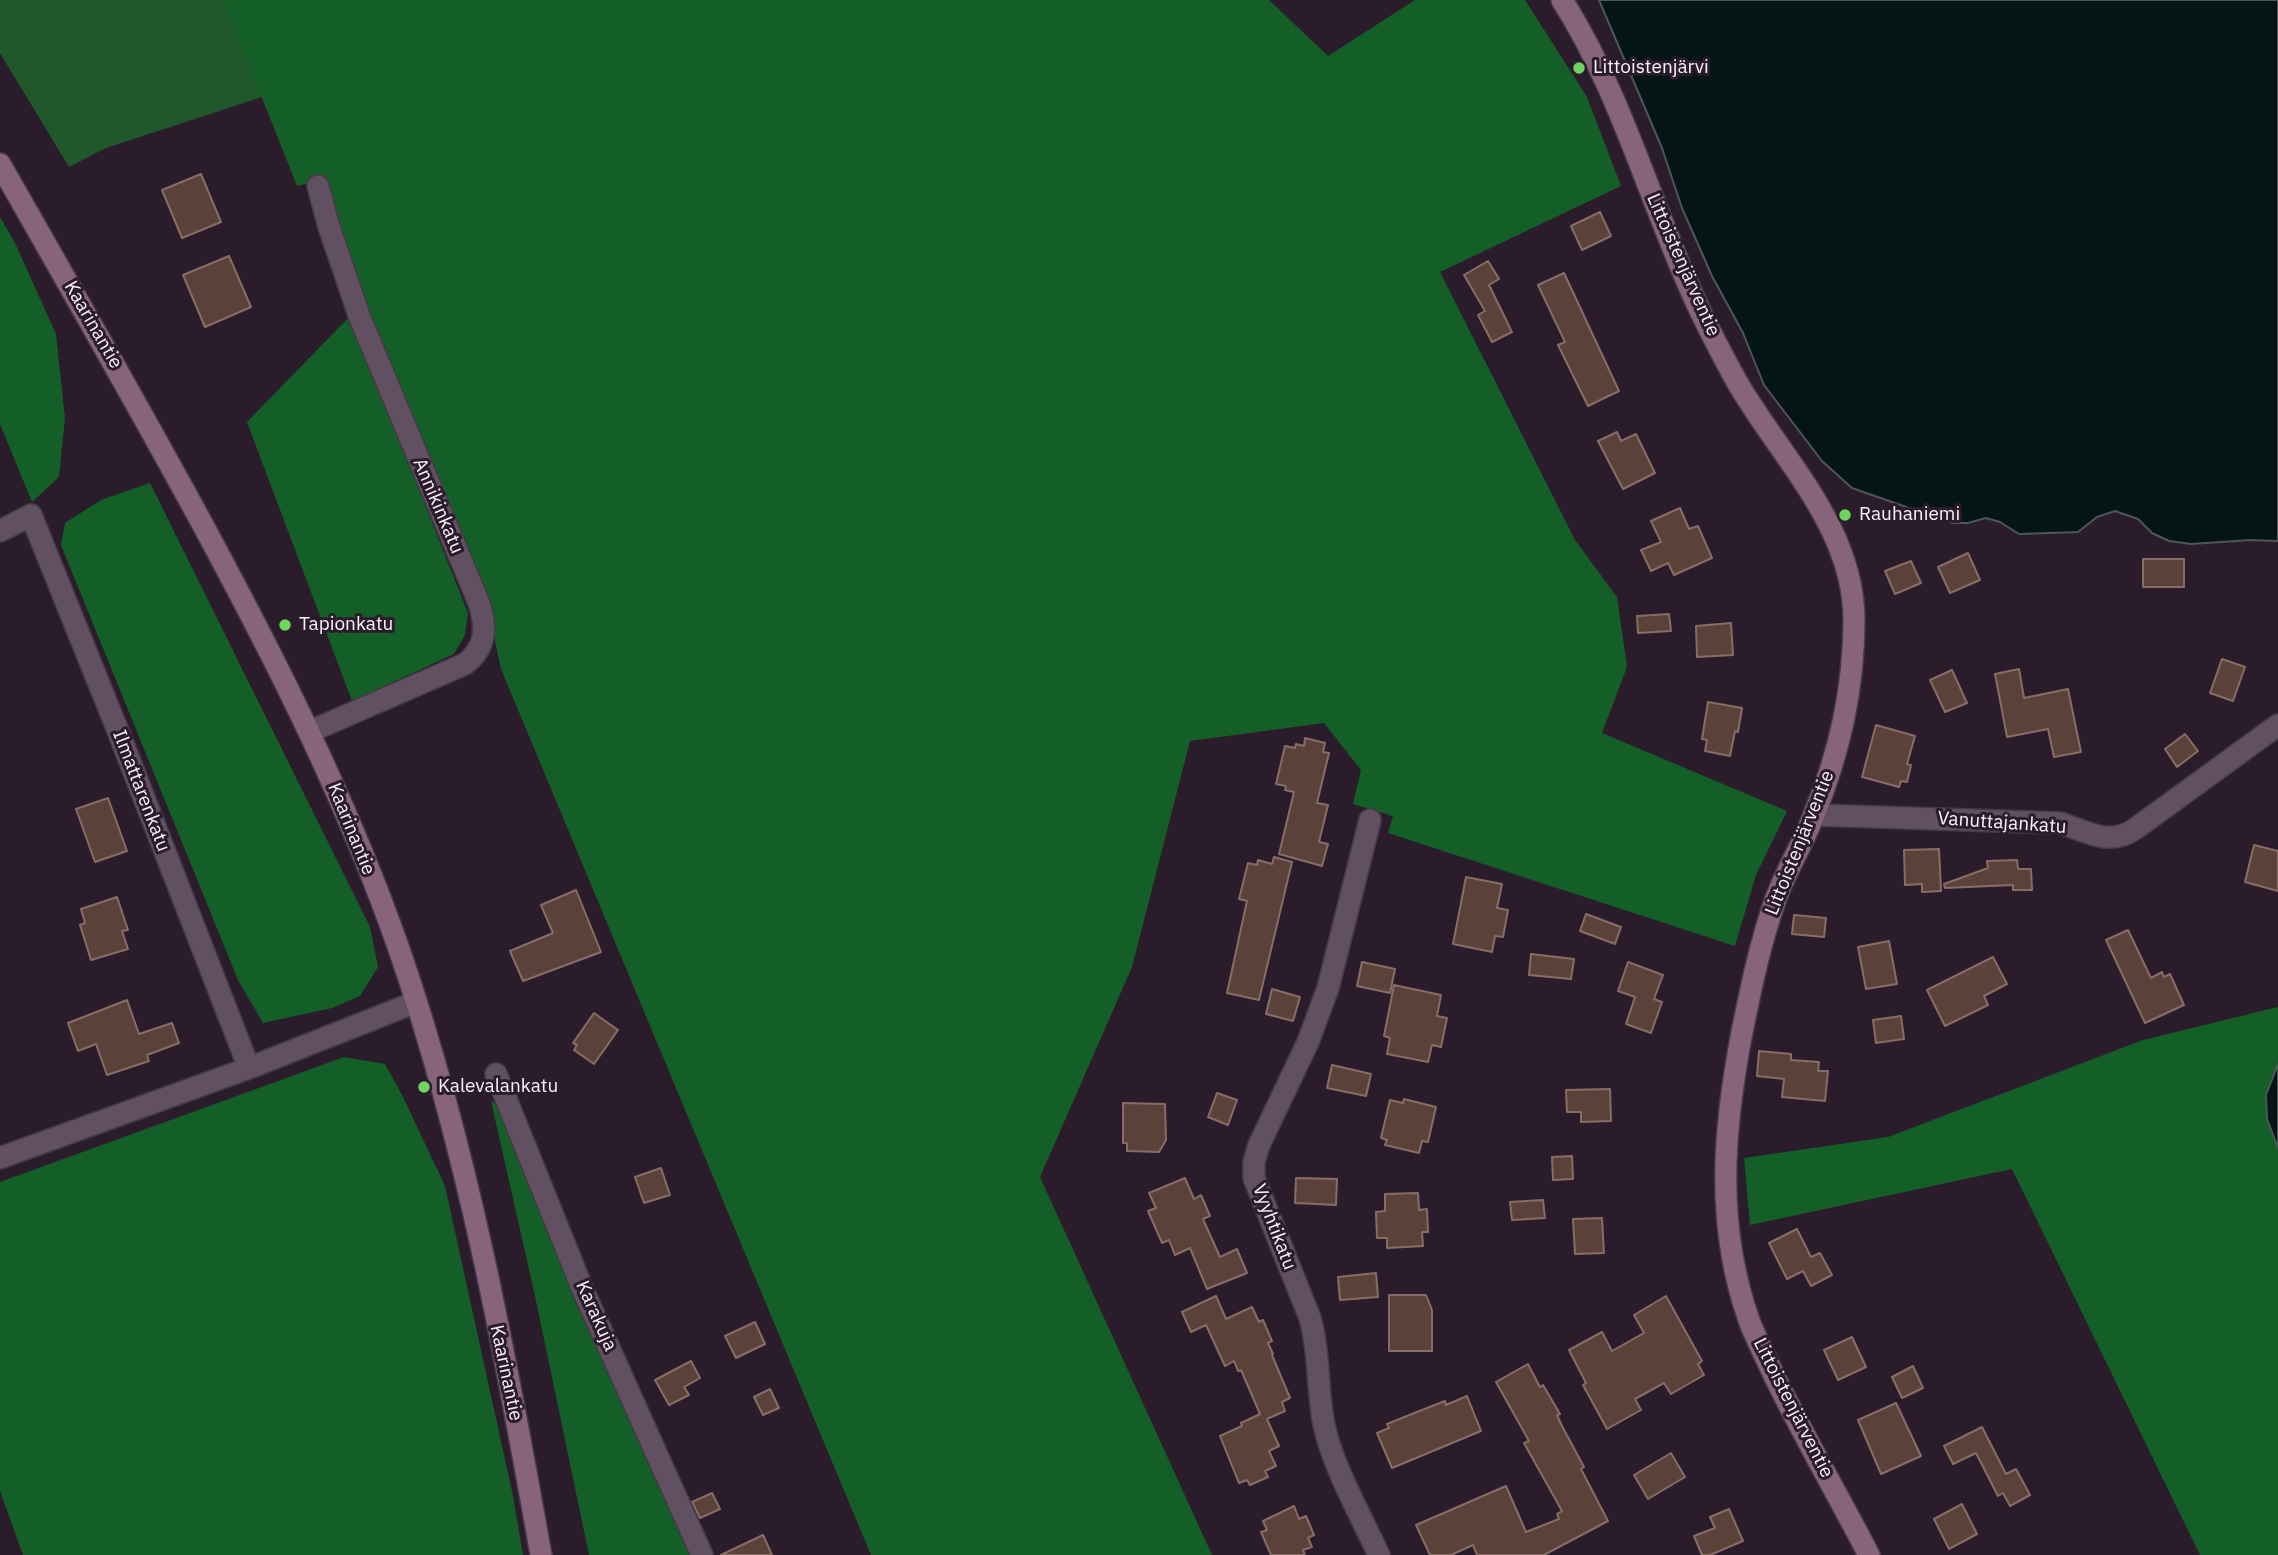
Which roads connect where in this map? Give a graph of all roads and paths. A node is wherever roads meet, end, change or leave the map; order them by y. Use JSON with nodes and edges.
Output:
{"nodes":[{"id":1,"x":1562,"y":0,"type":"edge"},
{"id":2,"x":0,"y":164,"type":"edge"},
{"id":3,"x":318,"y":186,"type":"dead end"},
{"id":4,"x":0,"y":531,"type":"edge"},
{"id":5,"x":2278,"y":725,"type":"edge"},
{"id":6,"x":311,"y":732,"type":"junction"},
{"id":7,"x":1815,"y":815,"type":"junction"},
{"id":8,"x":1370,"y":820,"type":"dead end"},
{"id":9,"x":416,"y":1002,"type":"junction"},
{"id":10,"x":249,"y":1068,"type":"junction"},
{"id":11,"x":496,"y":1074,"type":"dead end"},
{"id":12,"x":0,"y":1158,"type":"edge"},
{"id":13,"x":541,"y":1555,"type":"edge"},
{"id":14,"x":702,"y":1555,"type":"edge"},
{"id":15,"x":1379,"y":1555,"type":"edge"},
{"id":16,"x":1869,"y":1555,"type":"edge"}],
"edges":[{"from":1,"to":7,"type":"street","name":"Littoistenjärventie"},
{"from":2,"to":6,"type":"street","name":"Kaarinantie"},
{"from":3,"to":6,"type":"street","name":"Annikinkatu"},
{"from":4,"to":10,"type":"street","name":"Ilmattarenkatu"},
{"from":5,"to":7,"type":"street","name":"Vanuttajankatu"},
{"from":6,"to":9,"type":"street","name":"Kaarinantie"},
{"from":7,"to":16,"type":"street","name":"Littoistenjärventie"},
{"from":8,"to":15,"type":"street","name":"Vyyhtikatu"},
{"from":9,"to":10,"type":"street"},
{"from":9,"to":13,"type":"street","name":"Kaarinantie"},
{"from":10,"to":12,"type":"street"},
{"from":11,"to":14,"type":"street","name":"Karakuja"}]}
